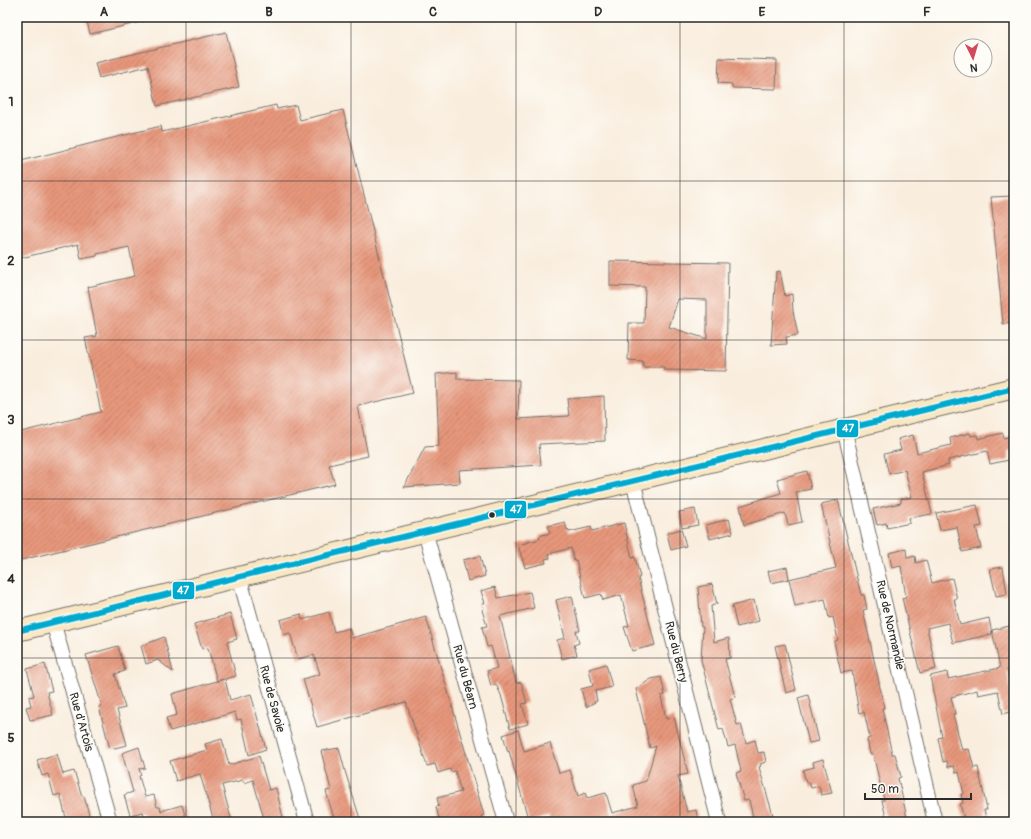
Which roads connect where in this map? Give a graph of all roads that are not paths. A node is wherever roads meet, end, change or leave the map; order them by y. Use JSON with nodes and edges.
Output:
{"nodes":[{"id":1,"x":1014,"y":388,"type":"edge"},
{"id":2,"x":844,"y":428,"type":"junction"},
{"id":3,"x":633,"y":481,"type":"junction"},
{"id":4,"x":425,"y":531,"type":"junction"},
{"id":5,"x":239,"y":576,"type":"junction"},
{"id":6,"x":53,"y":622,"type":"junction"},
{"id":7,"x":17,"y":631,"type":"edge"},
{"id":8,"x":110,"y":822,"type":"edge"},
{"id":9,"x":307,"y":822,"type":"edge"},
{"id":10,"x":506,"y":822,"type":"edge"},
{"id":11,"x":720,"y":822,"type":"edge"},
{"id":12,"x":935,"y":822,"type":"edge"}],
"edges":[{"from":1,"to":2,"type":"main road"},
{"from":2,"to":3,"type":"main road"},
{"from":2,"to":12,"type":"street","name":"Rue de Normandie"},
{"from":3,"to":4,"type":"main road"},
{"from":3,"to":11,"type":"street","name":"Rue du Berry"},
{"from":4,"to":5,"type":"main road"},
{"from":4,"to":10,"type":"street","name":"Rue du Béarn"},
{"from":5,"to":6,"type":"main road"},
{"from":5,"to":9,"type":"street","name":"Rue de Savoie"},
{"from":6,"to":7,"type":"main road"},
{"from":6,"to":8,"type":"street","name":"Rue d'Artois"}]}
